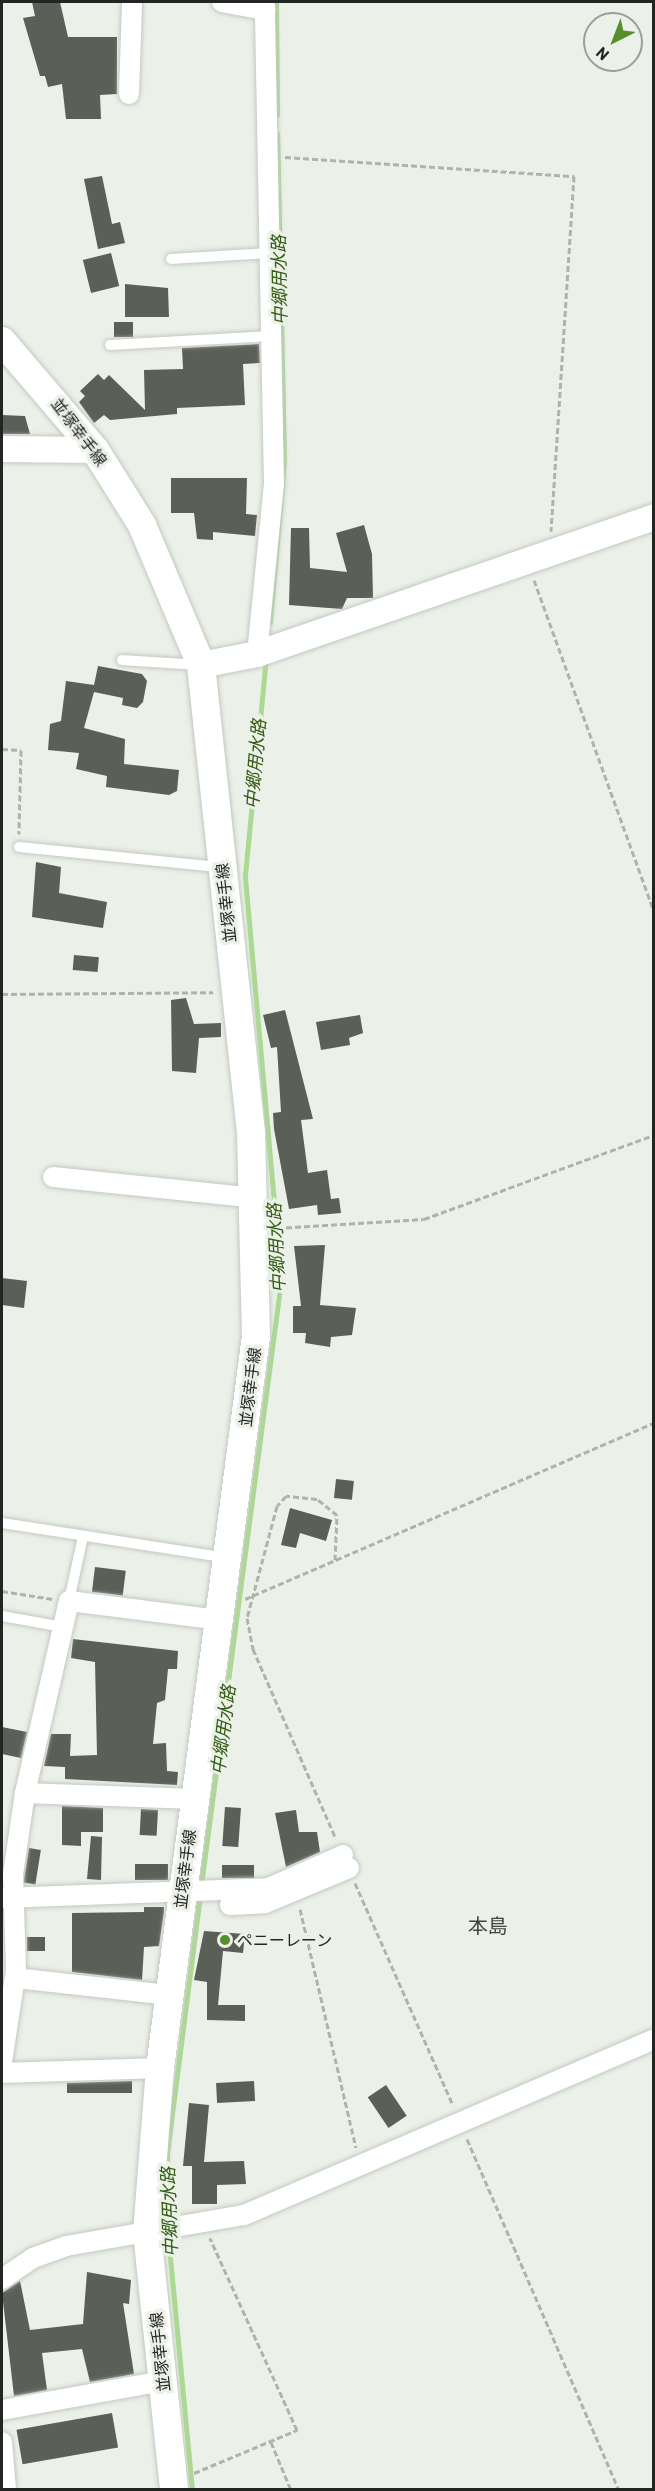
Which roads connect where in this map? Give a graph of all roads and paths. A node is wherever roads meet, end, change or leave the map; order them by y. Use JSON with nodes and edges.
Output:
{"nodes":[{"id":1,"x":132,"y":2,"type":"edge"},
{"id":2,"x":222,"y":2,"type":"edge"},
{"id":3,"x":265,"y":6,"type":"edge"},
{"id":4,"x":129,"y":94,"type":"dead end"},
{"id":5,"x":267,"y":156,"type":"junction"},
{"id":6,"x":269,"y":253,"type":"junction"},
{"id":7,"x":171,"y":259,"type":"dead end"},
{"id":8,"x":272,"y":336,"type":"junction"},
{"id":9,"x":2,"y":341,"type":"edge"},
{"id":10,"x":110,"y":345,"type":"dead end"},
{"id":11,"x":2,"y":449,"type":"edge"},
{"id":12,"x":95,"y":450,"type":"junction"},
{"id":13,"x":654,"y":517,"type":"edge"},
{"id":14,"x":539,"y":557,"type":"junction"},
{"id":15,"x":257,"y":654,"type":"junction"},
{"id":16,"x":122,"y":660,"type":"dead end"},
{"id":17,"x":201,"y":665,"type":"junction"},
{"id":18,"x":2,"y":749,"type":"edge"},
{"id":19,"x":19,"y":847,"type":"joint"},
{"id":20,"x":221,"y":867,"type":"junction"},
{"id":21,"x":654,"y":911,"type":"edge"},
{"id":22,"x":236,"y":992,"type":"junction"},
{"id":23,"x":2,"y":994,"type":"edge"},
{"id":24,"x":654,"y":1135,"type":"edge"},
{"id":25,"x":53,"y":1177,"type":"dead end"},
{"id":26,"x":255,"y":1198,"type":"junction"},
{"id":27,"x":257,"y":1230,"type":"junction"},
{"id":28,"x":654,"y":1423,"type":"edge"},
{"id":29,"x":2,"y":1523,"type":"edge"},
{"id":30,"x":83,"y":1536,"type":"junction"},
{"id":31,"x":228,"y":1559,"type":"junction"},
{"id":32,"x":335,"y":1560,"type":"junction"},
{"id":33,"x":2,"y":1591,"type":"edge"},
{"id":34,"x":251,"y":1596,"type":"junction"},
{"id":35,"x":69,"y":1601,"type":"junction"},
{"id":36,"x":2,"y":1616,"type":"edge"},
{"id":37,"x":219,"y":1620,"type":"junction"},
{"id":38,"x":63,"y":1628,"type":"junction"},
{"id":39,"x":25,"y":1793,"type":"junction"},
{"id":40,"x":194,"y":1799,"type":"junction"},
{"id":41,"x":346,"y":1862,"type":"junction"},
{"id":42,"x":296,"y":1890,"type":"junction"},
{"id":43,"x":182,"y":1893,"type":"junction"},
{"id":44,"x":216,"y":1894,"type":"junction"},
{"id":45,"x":9,"y":1897,"type":"edge"},
{"id":46,"x":15,"y":1978,"type":"junction"},
{"id":47,"x":169,"y":1995,"type":"junction"},
{"id":48,"x":6,"y":2008,"type":"edge"},
{"id":49,"x":654,"y":2038,"type":"edge"},
{"id":50,"x":2,"y":2062,"type":"edge"},
{"id":51,"x":160,"y":2068,"type":"junction"},
{"id":52,"x":2,"y":2073,"type":"edge"},
{"id":53,"x":460,"y":2123,"type":"junction"},
{"id":54,"x":360,"y":2166,"type":"junction"},
{"id":55,"x":203,"y":2222,"type":"junction"},
{"id":56,"x":147,"y":2232,"type":"junction"},
{"id":57,"x":2,"y":2279,"type":"edge"},
{"id":58,"x":163,"y":2381,"type":"junction"},
{"id":59,"x":2,"y":2410,"type":"edge"},
{"id":60,"x":2,"y":2442,"type":"edge"},
{"id":61,"x":271,"y":2442,"type":"junction"},
{"id":62,"x":173,"y":2482,"type":"edge"},
{"id":63,"x":6,"y":2490,"type":"edge"},
{"id":64,"x":291,"y":2490,"type":"edge"},
{"id":65,"x":619,"y":2490,"type":"edge"}],
"edges":[{"from":1,"to":4,"type":"street"},
{"from":2,"to":3,"type":"street"},
{"from":3,"to":5,"type":"street"},
{"from":5,"to":6,"type":"street"},
{"from":5,"to":14,"type":"path"},
{"from":6,"to":7,"type":"lane"},
{"from":6,"to":8,"type":"street"},
{"from":8,"to":10,"type":"lane"},
{"from":8,"to":15,"type":"street"},
{"from":9,"to":12,"type":"main road","name":"並塚幸手線"},
{"from":11,"to":12,"type":"street"},
{"from":12,"to":17,"type":"main road","name":"並塚幸手線"},
{"from":13,"to":14,"type":"street"},
{"from":14,"to":15,"type":"street"},
{"from":14,"to":21,"type":"path"},
{"from":15,"to":17,"type":"street"},
{"from":16,"to":17,"type":"lane"},
{"from":17,"to":20,"type":"main road","name":"並塚幸手線"},
{"from":18,"to":19,"type":"path"},
{"from":19,"to":20,"type":"lane"},
{"from":20,"to":22,"type":"main road","name":"並塚幸手線"},
{"from":22,"to":23,"type":"path"},
{"from":22,"to":26,"type":"main road","name":"並塚幸手線"},
{"from":24,"to":27,"type":"path"},
{"from":25,"to":26,"type":"street"},
{"from":26,"to":27,"type":"main road","name":"並塚幸手線"},
{"from":27,"to":31,"type":"main road","name":"並塚幸手線"},
{"from":28,"to":32,"type":"path"},
{"from":29,"to":30,"type":"lane"},
{"from":30,"to":31,"type":"lane"},
{"from":30,"to":35,"type":"lane"},
{"from":31,"to":37,"type":"main road","name":"並塚幸手線"},
{"from":32,"to":34,"type":"path"},
{"from":32,"to":34,"type":"path"},
{"from":33,"to":35,"type":"path"},
{"from":34,"to":41,"type":"path"},
{"from":35,"to":37,"type":"street"},
{"from":35,"to":38,"type":"street"},
{"from":36,"to":38,"type":"lane"},
{"from":37,"to":40,"type":"main road","name":"並塚幸手線"},
{"from":38,"to":39,"type":"street"},
{"from":39,"to":40,"type":"street"},
{"from":39,"to":45,"type":"street"},
{"from":40,"to":43,"type":"main road","name":"並塚幸手線"},
{"from":41,"to":42,"type":"street"},
{"from":41,"to":44,"type":"street"},
{"from":41,"to":53,"type":"path"},
{"from":42,"to":44,"type":"street"},
{"from":42,"to":54,"type":"path"},
{"from":43,"to":44,"type":"street"},
{"from":43,"to":45,"type":"street"},
{"from":43,"to":47,"type":"main road","name":"並塚幸手線"},
{"from":45,"to":46,"type":"street"},
{"from":46,"to":47,"type":"street"},
{"from":46,"to":48,"type":"street"},
{"from":47,"to":51,"type":"main road","name":"並塚幸手線"},
{"from":48,"to":50,"type":"street"},
{"from":49,"to":53,"type":"street"},
{"from":51,"to":52,"type":"street"},
{"from":51,"to":56,"type":"main road","name":"並塚幸手線"},
{"from":53,"to":54,"type":"street"},
{"from":53,"to":65,"type":"path"},
{"from":54,"to":55,"type":"street"},
{"from":55,"to":56,"type":"street"},
{"from":55,"to":61,"type":"path"},
{"from":56,"to":57,"type":"street"},
{"from":56,"to":58,"type":"main road","name":"並塚幸手線"},
{"from":58,"to":59,"type":"street"},
{"from":58,"to":62,"type":"main road","name":"並塚幸手線"},
{"from":60,"to":63,"type":"street"},
{"from":61,"to":62,"type":"path"},
{"from":61,"to":64,"type":"path"}]}
